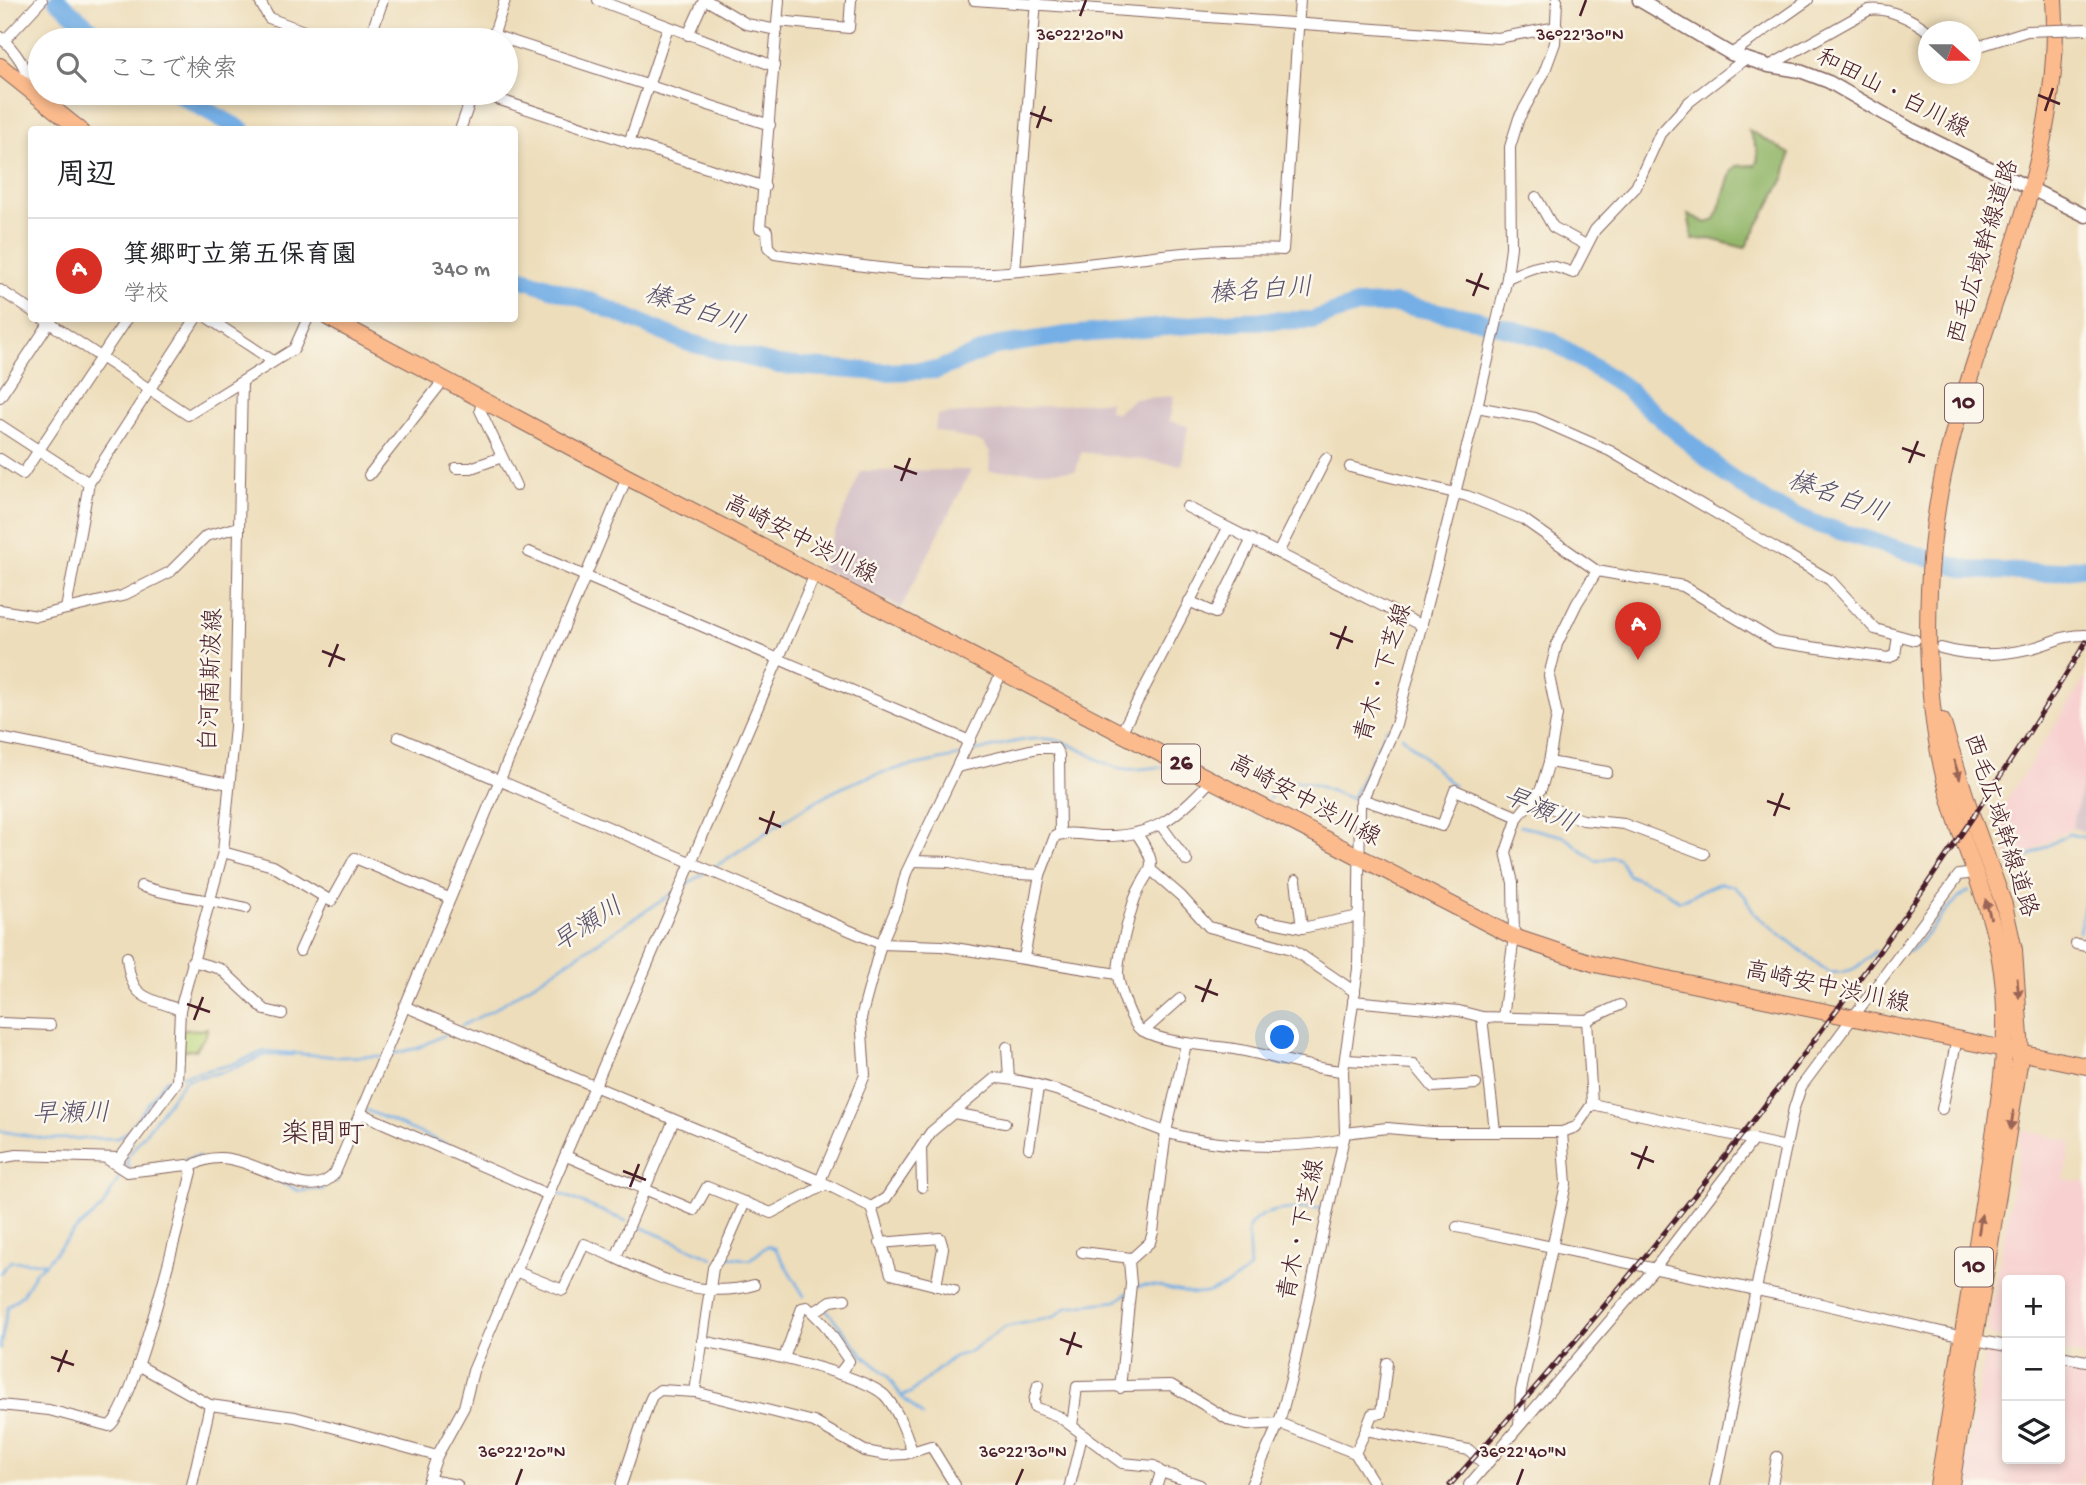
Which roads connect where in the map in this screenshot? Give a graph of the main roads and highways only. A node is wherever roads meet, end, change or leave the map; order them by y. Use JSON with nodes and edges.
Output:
{"nodes":[{"id":1,"x":2054,"y":0,"type":"edge"},
{"id":2,"x":0,"y":66,"type":"edge"},
{"id":3,"x":28,"y":88,"type":"edge"},
{"id":4,"x":49,"y":105,"type":"edge"},
{"id":5,"x":75,"y":126,"type":"edge"},
{"id":6,"x":335,"y":322,"type":"edge"},
{"id":7,"x":1932,"y":681,"type":"junction"},
{"id":8,"x":2013,"y":1050,"type":"junction"},
{"id":9,"x":2086,"y":1066,"type":"edge"},
{"id":10,"x":1969,"y":1338,"type":"junction"},
{"id":11,"x":1938,"y":1485,"type":"edge"},
{"id":12,"x":1951,"y":1485,"type":"edge"}],
"edges":[{"from":1,"to":7,"type":"main road","name":"西毛広域幹線道路","number":"10"},
{"from":2,"to":3,"type":"main road"},
{"from":4,"to":5,"type":"main road"},
{"from":6,"to":8,"type":"main road","name":"高崎安中渋川線","number":"26"},
{"from":8,"to":7,"type":"main road","name":"西毛広域幹線道路","number":"10","one_way":true},
{"from":7,"to":8,"type":"main road","name":"西毛広域幹線道路","number":"10","one_way":true},
{"from":8,"to":9,"type":"main road","name":"高崎安中渋川線","number":"26"},
{"from":8,"to":10,"type":"main road","name":"西毛広域幹線道路","number":"10"},
{"from":10,"to":11,"type":"main road","name":"西毛広域幹線道路","number":"10"},
{"from":10,"to":12,"type":"main road","name":"西毛広域幹線道路","number":"10"}]}
